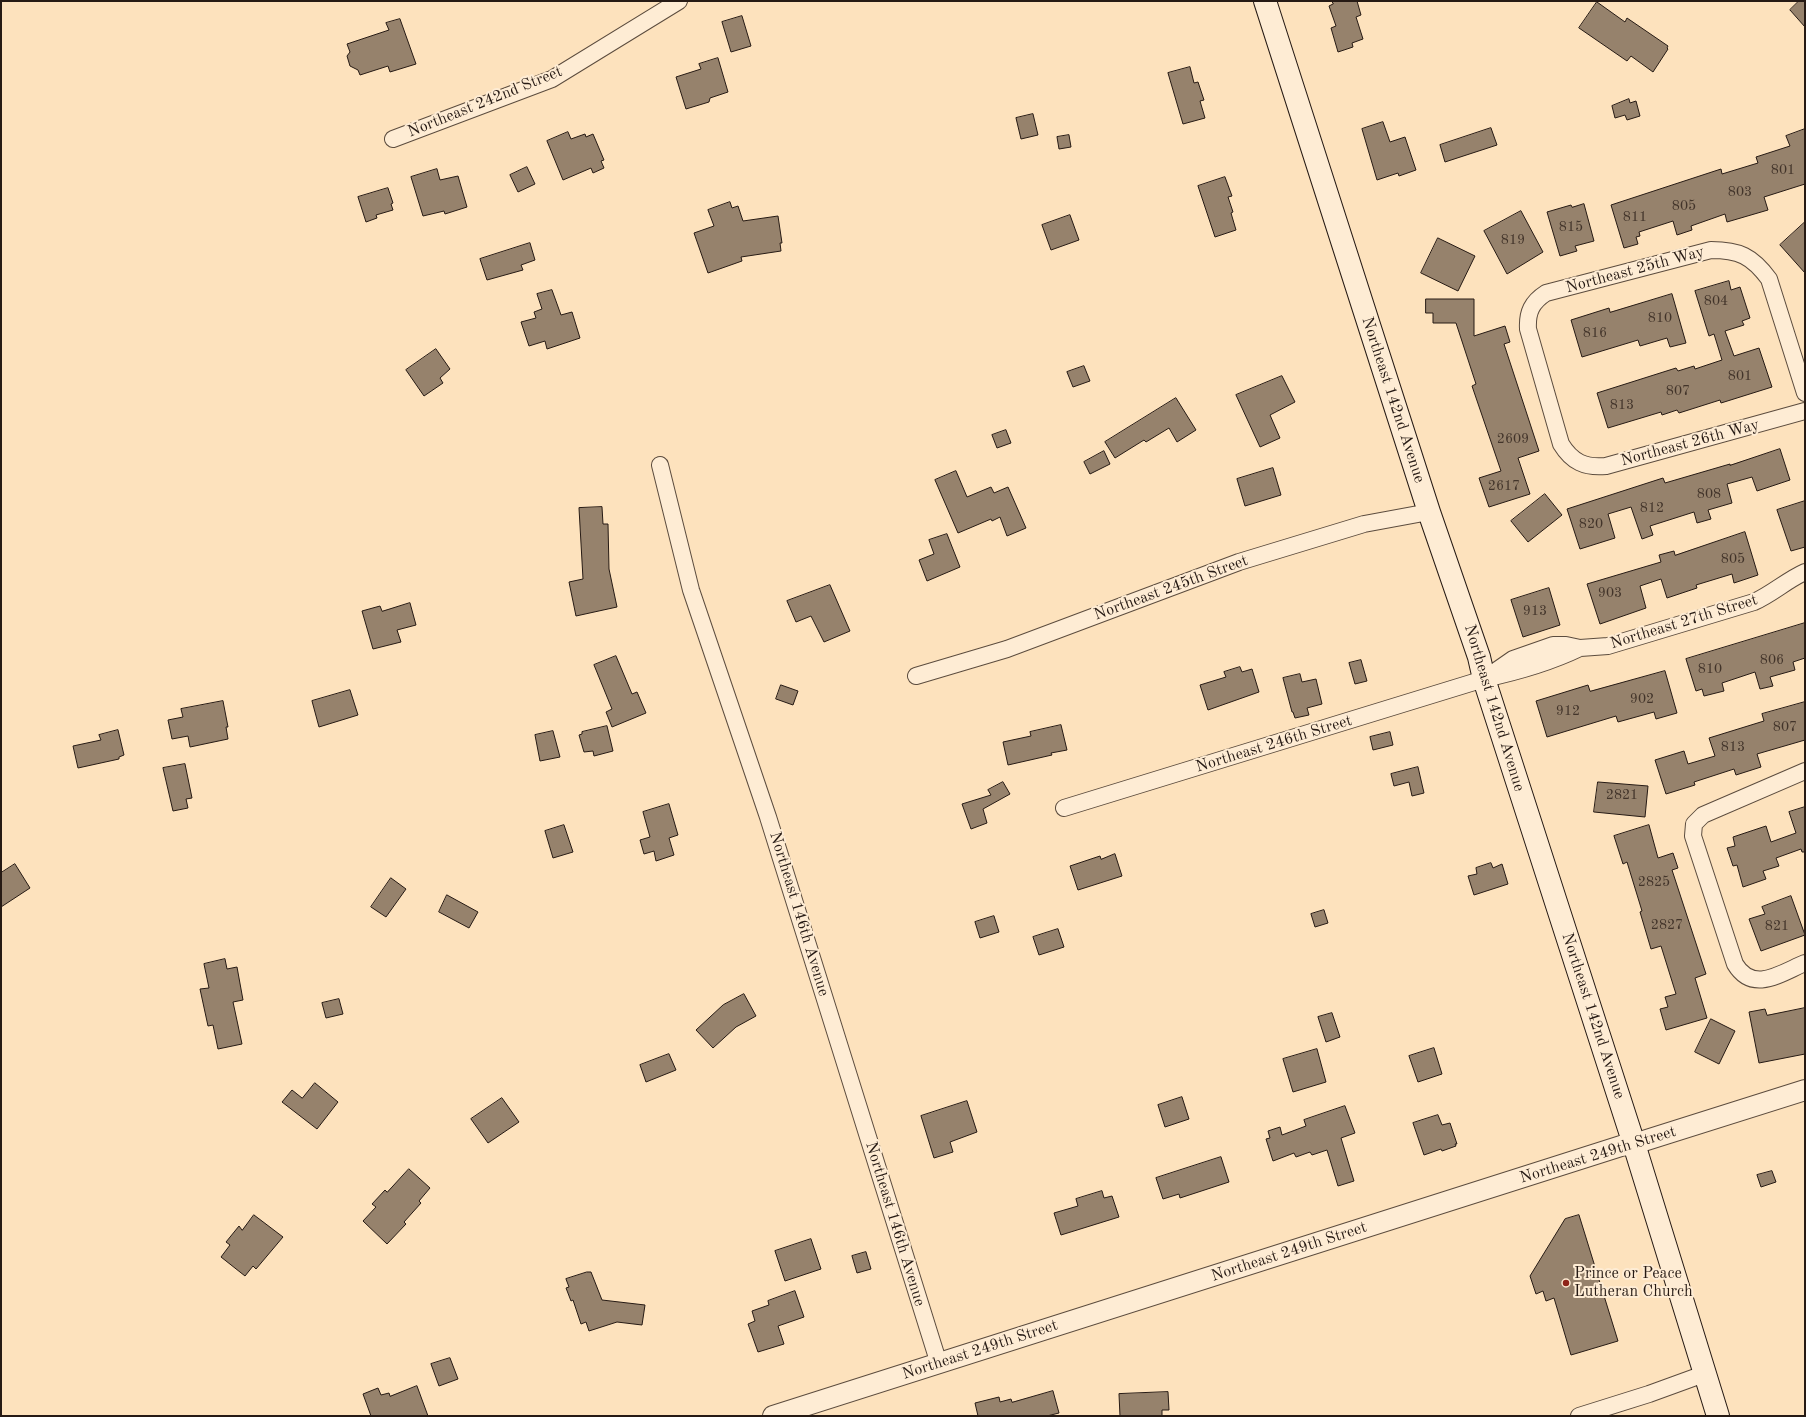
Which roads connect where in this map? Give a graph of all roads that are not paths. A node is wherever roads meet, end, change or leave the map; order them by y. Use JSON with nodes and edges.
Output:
{"nodes":[{"id":1,"x":679,"y":1,"type":"edge"},
{"id":2,"x":1265,"y":1,"type":"edge"},
{"id":3,"x":394,"y":139,"type":"dead end"},
{"id":4,"x":1805,"y":393,"type":"edge"},
{"id":5,"x":1805,"y":412,"type":"edge"},
{"id":6,"x":1574,"y":460,"type":"joint"},
{"id":7,"x":660,"y":465,"type":"dead end"},
{"id":8,"x":1429,"y":512,"type":"junction"},
{"id":9,"x":1805,"y":572,"type":"edge"},
{"id":10,"x":916,"y":676,"type":"dead end"},
{"id":11,"x":1484,"y":679,"type":"junction"},
{"id":12,"x":1805,"y":771,"type":"edge"},
{"id":13,"x":1064,"y":808,"type":"dead end"},
{"id":14,"x":1805,"y":963,"type":"edge"},
{"id":15,"x":1805,"y":1090,"type":"edge"},
{"id":16,"x":1634,"y":1144,"type":"junction"},
{"id":17,"x":939,"y":1364,"type":"junction"},
{"id":18,"x":1704,"y":1374,"type":"junction"},
{"id":19,"x":774,"y":1416,"type":"edge"},
{"id":20,"x":1579,"y":1416,"type":"edge"},
{"id":21,"x":1718,"y":1416,"type":"edge"}],
"edges":[{"from":1,"to":3,"type":"street","name":"Northeast 242nd Street"},
{"from":2,"to":8,"type":"main road","name":"Northeast 142nd Avenue"},
{"from":4,"to":6,"type":"street","name":"Northeast 25th Way"},
{"from":5,"to":6,"type":"street","name":"Northeast 26th Way"},
{"from":7,"to":17,"type":"street","name":"Northeast 146th Avenue"},
{"from":8,"to":10,"type":"street","name":"Northeast 245th Street"},
{"from":8,"to":11,"type":"main road","name":"Northeast 142nd Avenue"},
{"from":9,"to":11,"type":"street","name":"Northeast 27th Street"},
{"from":11,"to":13,"type":"street","name":"Northeast 246th Street"},
{"from":11,"to":16,"type":"main road","name":"Northeast 142nd Avenue"},
{"from":12,"to":14,"type":"street"},
{"from":15,"to":16,"type":"street","name":"Northeast 249th Street"},
{"from":16,"to":17,"type":"street","name":"Northeast 249th Street"},
{"from":16,"to":18,"type":"main road","name":"Northeast 142nd Avenue"},
{"from":17,"to":19,"type":"street","name":"Northeast 249th Street"},
{"from":18,"to":20,"type":"street"},
{"from":18,"to":21,"type":"main road","name":"Northeast 142nd Avenue"}]}
